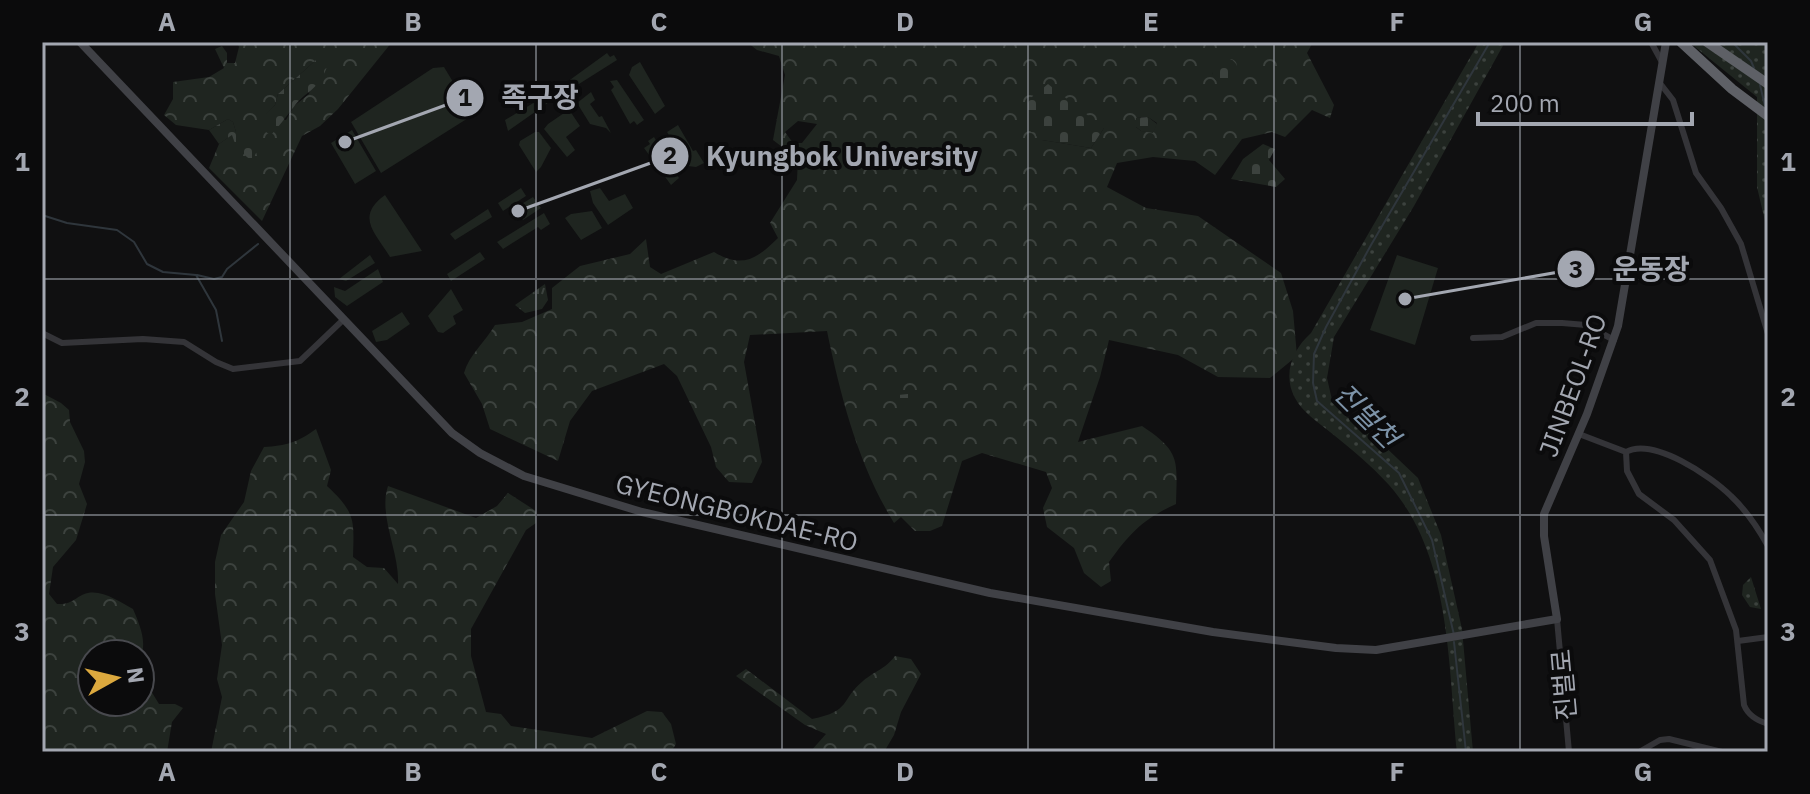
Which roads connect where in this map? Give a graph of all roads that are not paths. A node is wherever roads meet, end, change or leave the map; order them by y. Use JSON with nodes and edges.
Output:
{"nodes":[{"id":1,"x":80,"y":42,"type":"edge"},
{"id":2,"x":1651,"y":42,"type":"edge"},
{"id":3,"x":1666,"y":42,"type":"edge"},
{"id":4,"x":1681,"y":42,"type":"edge"},
{"id":5,"x":1707,"y":42,"type":"edge"},
{"id":6,"x":1662,"y":66,"type":"junction"},
{"id":7,"x":1659,"y":82,"type":"junction"},
{"id":8,"x":1768,"y":84,"type":"edge"},
{"id":9,"x":1768,"y":116,"type":"edge"},
{"id":10,"x":344,"y":319,"type":"junction"},
{"id":11,"x":42,"y":333,"type":"edge"},
{"id":12,"x":1768,"y":334,"type":"edge"},
{"id":13,"x":1473,"y":338,"type":"dead end"},
{"id":14,"x":1614,"y":340,"type":"junction"},
{"id":15,"x":1579,"y":434,"type":"junction"},
{"id":16,"x":1626,"y":452,"type":"junction"},
{"id":17,"x":1768,"y":546,"type":"edge"},
{"id":18,"x":1557,"y":619,"type":"junction"},
{"id":19,"x":1768,"y":637,"type":"edge"},
{"id":20,"x":1738,"y":641,"type":"junction"},
{"id":21,"x":1768,"y":724,"type":"edge"},
{"id":22,"x":1569,"y":752,"type":"edge"},
{"id":23,"x":1639,"y":752,"type":"edge"},
{"id":24,"x":1722,"y":752,"type":"edge"}],
"edges":[{"from":1,"to":10,"type":"street","name":"GYEONGBOKDAE-RO"},
{"from":2,"to":6,"type":"street"},
{"from":3,"to":6,"type":"street","name":"JINBEOL-RO"},
{"from":4,"to":9,"type":"highway"},
{"from":5,"to":8,"type":"highway"},
{"from":6,"to":7,"type":"street","name":"JINBEOL-RO"},
{"from":7,"to":12,"type":"street"},
{"from":7,"to":14,"type":"street","name":"JINBEOL-RO"},
{"from":10,"to":11,"type":"street"},
{"from":10,"to":18,"type":"street","name":"GYEONGBOKDAE-RO"},
{"from":13,"to":14,"type":"street"},
{"from":14,"to":15,"type":"street","name":"JINBEOL-RO"},
{"from":15,"to":16,"type":"street"},
{"from":15,"to":18,"type":"street","name":"JINBEOL-RO"},
{"from":16,"to":17,"type":"street"},
{"from":16,"to":20,"type":"street"},
{"from":18,"to":22,"type":"street","name":"진벌로"},
{"from":19,"to":20,"type":"street"},
{"from":20,"to":21,"type":"street"},
{"from":23,"to":24,"type":"street"}]}
